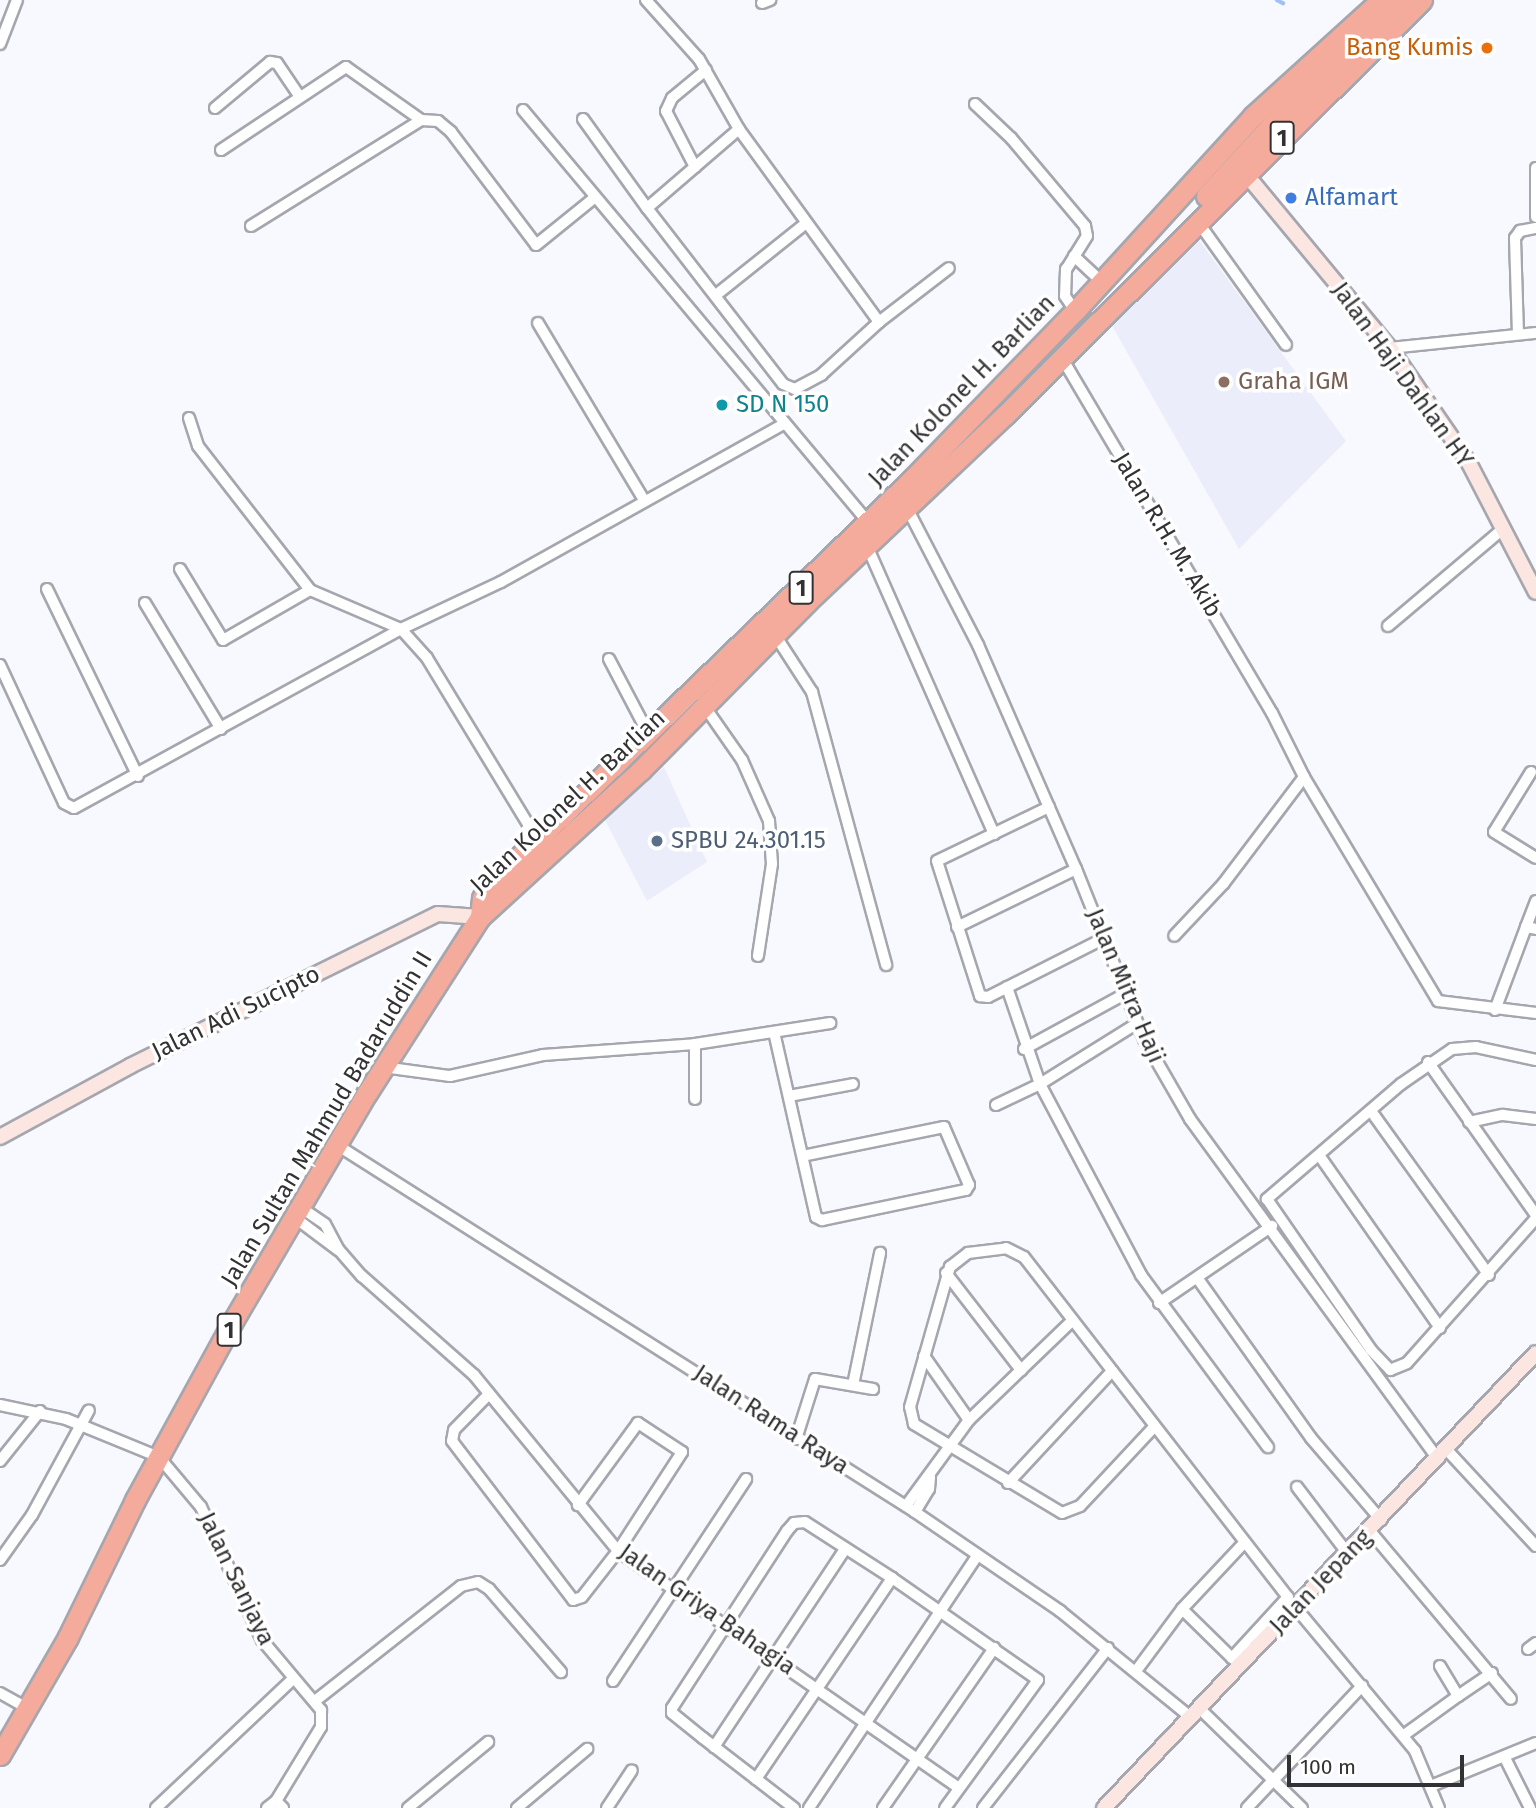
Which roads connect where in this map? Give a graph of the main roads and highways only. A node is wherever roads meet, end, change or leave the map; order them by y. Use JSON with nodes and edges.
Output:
{"nodes":[{"id":1,"x":1363,"y":0,"type":"edge"},
{"id":2,"x":1381,"y":0,"type":"edge"},
{"id":3,"x":1400,"y":0,"type":"edge"},
{"id":4,"x":1422,"y":0,"type":"edge"},
{"id":5,"x":1127,"y":252,"type":"junction"},
{"id":6,"x":1143,"y":274,"type":"junction"},
{"id":7,"x":582,"y":812,"type":"junction"},
{"id":8,"x":480,"y":917,"type":"joint"},
{"id":9,"x":0,"y":1755,"type":"edge"}],
"edges":[{"from":1,"to":5,"type":"highway","number":"1"},
{"from":2,"to":5,"type":"highway","number":"1"},
{"from":3,"to":6,"type":"highway","number":"1"},
{"from":4,"to":6,"type":"highway","number":"1"},
{"from":5,"to":7,"type":"highway","name":"Jalan Kolonel H. Barlian","number":"1"},
{"from":6,"to":7,"type":"highway","name":"Jalan Kolonel H. Barlian","number":"1"},
{"from":7,"to":8,"type":"highway","name":"Jalan Kolonel H. Barlian","number":"1"},
{"from":8,"to":9,"type":"highway","name":"Jalan Sultan Mahmud Badaruddin II","number":"1"}]}
